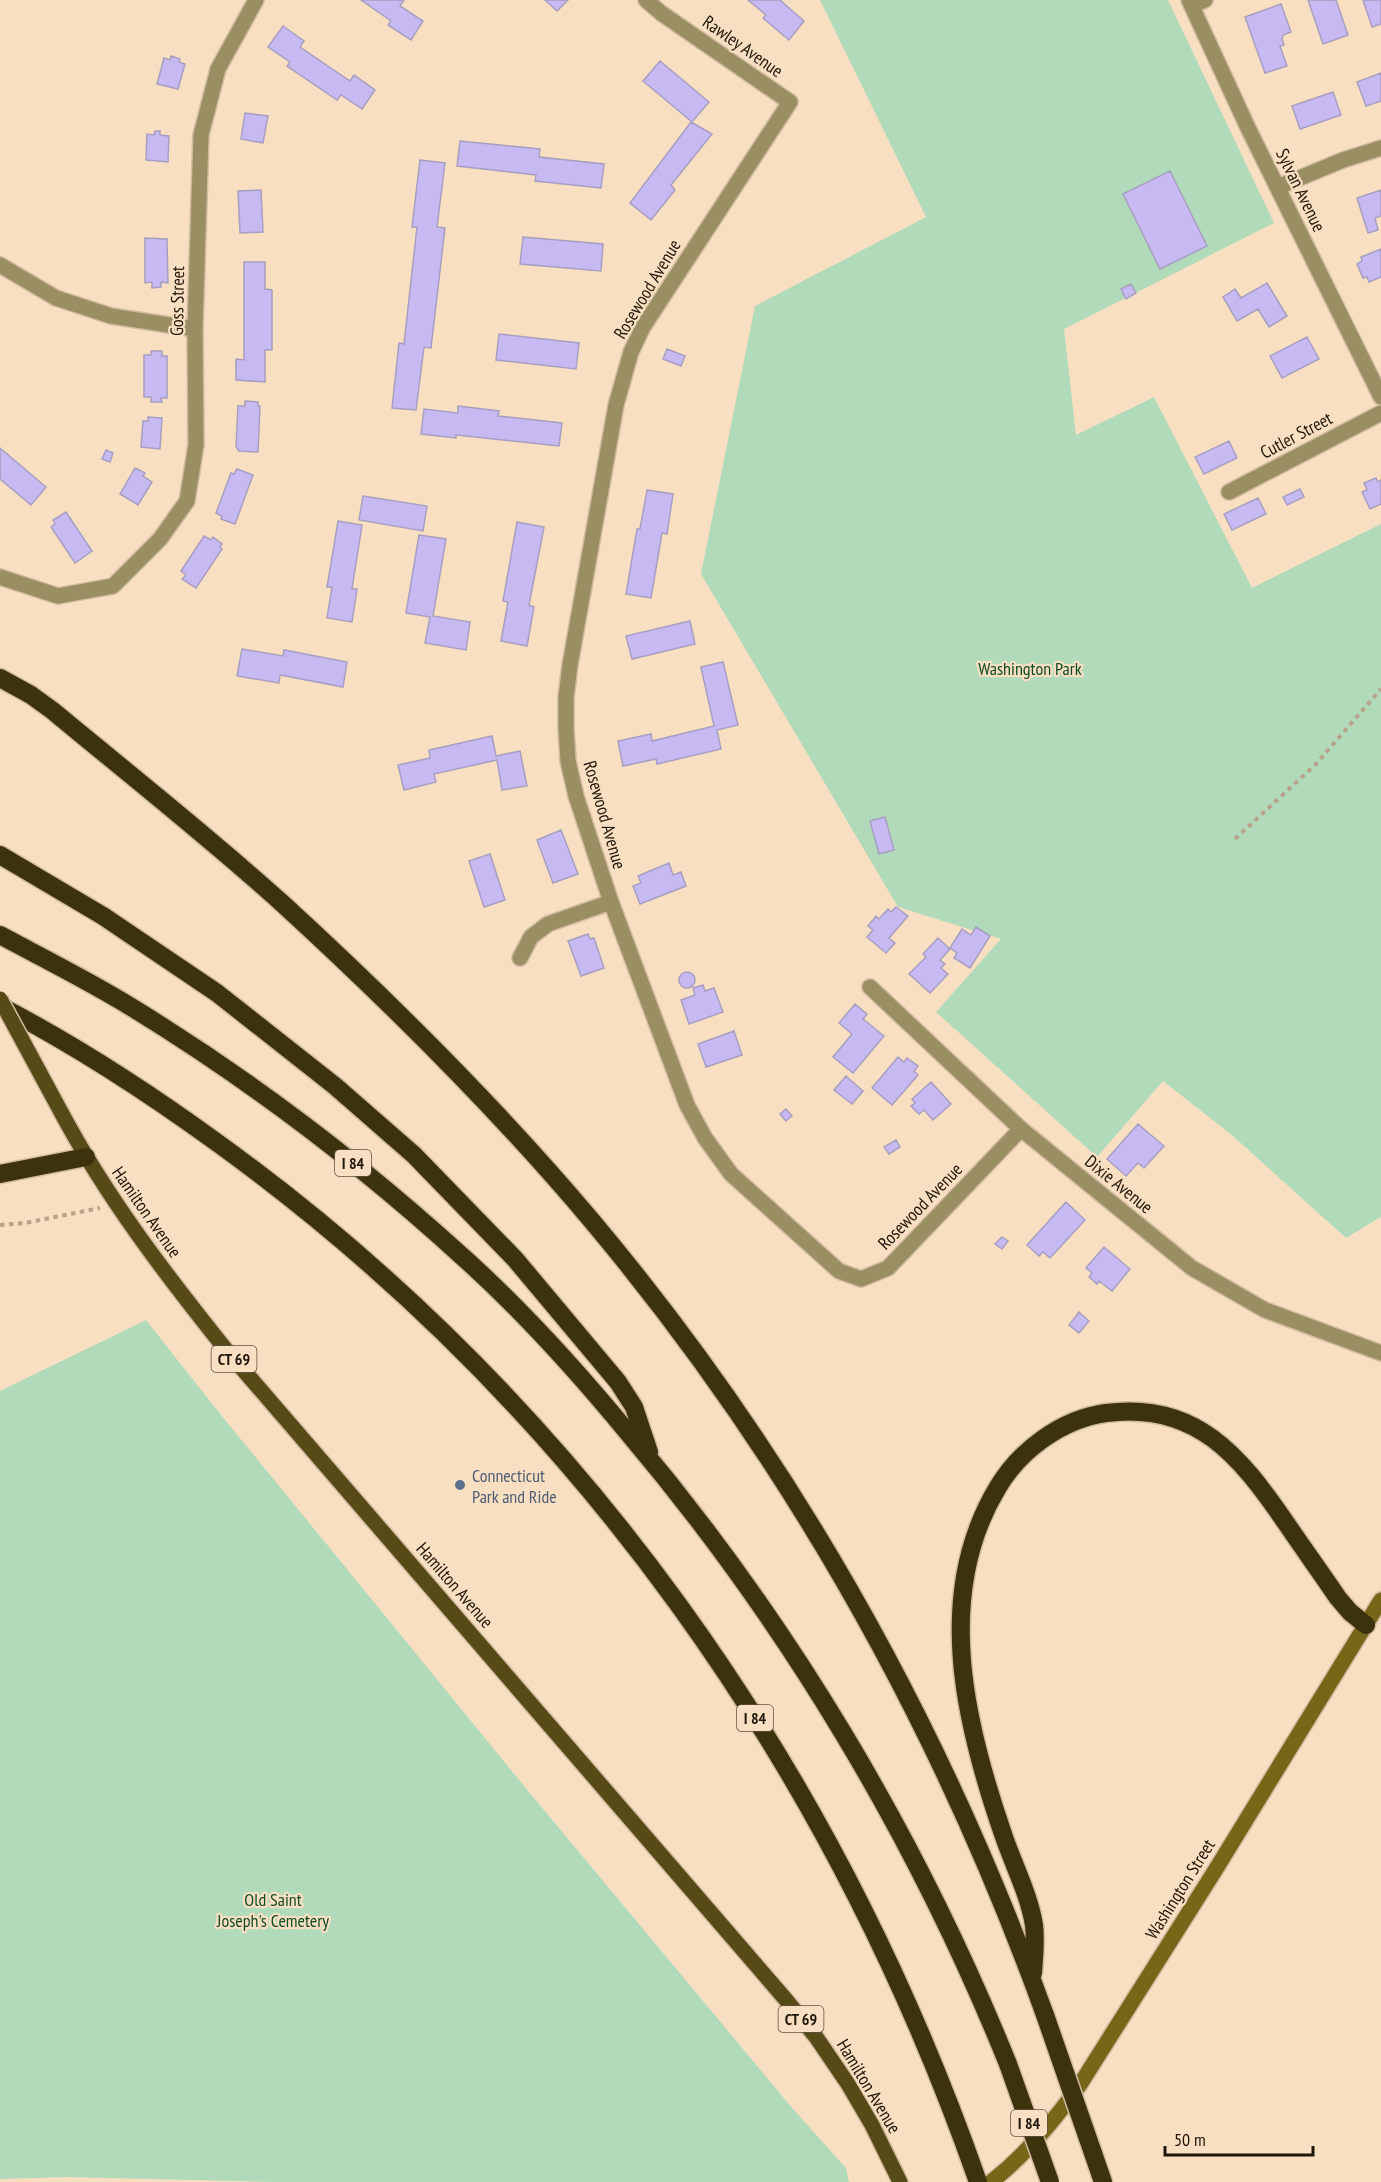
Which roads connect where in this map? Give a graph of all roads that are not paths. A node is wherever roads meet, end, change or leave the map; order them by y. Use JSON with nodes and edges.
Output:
{"nodes":[{"id":1,"x":256,"y":0,"type":"edge"},
{"id":2,"x":646,"y":0,"type":"edge"},
{"id":3,"x":1195,"y":2,"type":"edge"},
{"id":4,"x":790,"y":102,"type":"joint"},
{"id":5,"x":1381,"y":148,"type":"edge"},
{"id":6,"x":1278,"y":187,"type":"junction"},
{"id":7,"x":0,"y":265,"type":"edge"},
{"id":8,"x":195,"y":329,"type":"junction"},
{"id":9,"x":1381,"y":397,"type":"edge"},
{"id":10,"x":1381,"y":413,"type":"edge"},
{"id":11,"x":1229,"y":492,"type":"dead end"},
{"id":12,"x":0,"y":577,"type":"edge"},
{"id":13,"x":0,"y":678,"type":"edge"},
{"id":14,"x":0,"y":855,"type":"edge"},
{"id":15,"x":611,"y":902,"type":"junction"},
{"id":16,"x":0,"y":935,"type":"edge"},
{"id":17,"x":520,"y":958,"type":"dead end"},
{"id":18,"x":870,"y":987,"type":"dead end"},
{"id":19,"x":0,"y":999,"type":"edge"},
{"id":20,"x":0,"y":1006,"type":"edge"},
{"id":21,"x":1021,"y":1129,"type":"junction"},
{"id":22,"x":86,"y":1157,"type":"junction"},
{"id":23,"x":0,"y":1174,"type":"edge"},
{"id":24,"x":1381,"y":1353,"type":"edge"},
{"id":25,"x":651,"y":1460,"type":"junction"},
{"id":26,"x":1381,"y":1600,"type":"edge"},
{"id":27,"x":1366,"y":1625,"type":"junction"},
{"id":28,"x":1033,"y":1981,"type":"junction"},
{"id":29,"x":900,"y":2182,"type":"edge"},
{"id":30,"x":978,"y":2182,"type":"edge"},
{"id":31,"x":991,"y":2182,"type":"edge"},
{"id":32,"x":1050,"y":2182,"type":"edge"},
{"id":33,"x":1103,"y":2182,"type":"edge"}],
"edges":[{"from":1,"to":8,"type":"street","name":"Goss Street"},
{"from":2,"to":4,"type":"street","name":"Rawley Avenue"},
{"from":3,"to":6,"type":"street","name":"Sylvan Avenue"},
{"from":4,"to":15,"type":"street","name":"Rosewood Avenue"},
{"from":5,"to":6,"type":"street"},
{"from":6,"to":9,"type":"street","name":"Sylvan Avenue"},
{"from":7,"to":8,"type":"street"},
{"from":8,"to":12,"type":"street","name":"Goss Street"},
{"from":10,"to":11,"type":"street","name":"Cutler Street"},
{"from":13,"to":28,"type":"highway"},
{"from":14,"to":25,"type":"highway"},
{"from":15,"to":17,"type":"street"},
{"from":15,"to":21,"type":"street","name":"Rosewood Avenue"},
{"from":16,"to":25,"type":"highway","number":"I 84"},
{"from":18,"to":21,"type":"street","name":"Dixie Avenue"},
{"from":19,"to":22,"type":"main road","name":"Hamilton Avenue","number":"CT 69","bridge":true},
{"from":20,"to":30,"type":"highway","number":"I 84"},
{"from":21,"to":24,"type":"street","name":"Dixie Avenue"},
{"from":22,"to":23,"type":"highway"},
{"from":22,"to":29,"type":"main road","name":"Hamilton Avenue","number":"CT 69"},
{"from":25,"to":32,"type":"highway","number":"I 84","bridge":true},
{"from":26,"to":27,"type":"main road","name":"Washington Street"},
{"from":27,"to":28,"type":"highway"},
{"from":27,"to":31,"type":"main road","name":"Washington Street"},
{"from":28,"to":33,"type":"highway","bridge":true}]}
